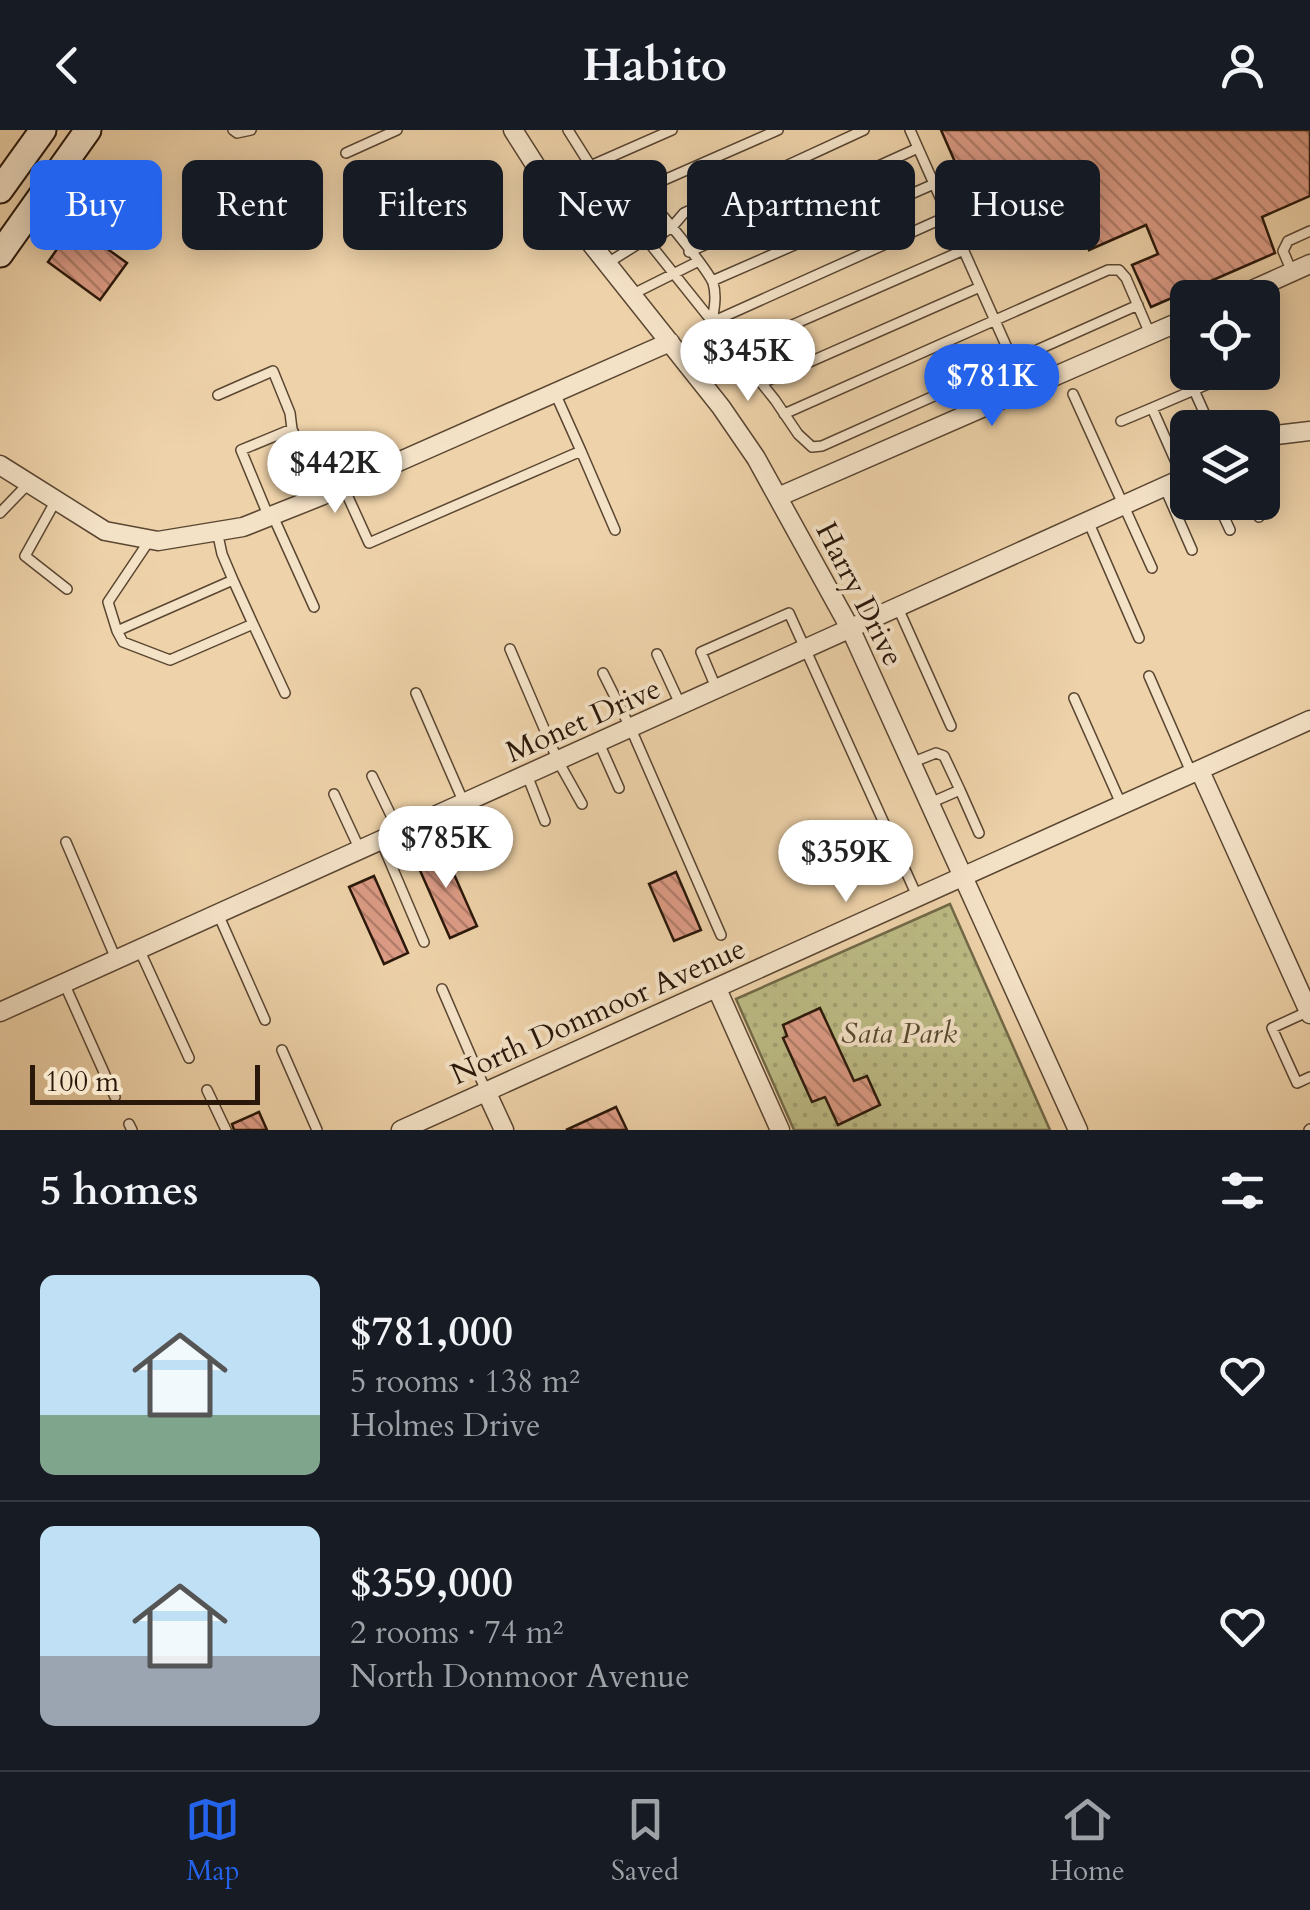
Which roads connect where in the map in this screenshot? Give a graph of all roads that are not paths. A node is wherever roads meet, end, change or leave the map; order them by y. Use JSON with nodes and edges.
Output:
{"nodes":[{"id":1,"x":42,"y":130,"type":"edge"},
{"id":2,"x":88,"y":130,"type":"edge"},
{"id":3,"x":233,"y":130,"type":"edge"},
{"id":4,"x":251,"y":130,"type":"edge"},
{"id":5,"x":397,"y":130,"type":"edge"},
{"id":6,"x":514,"y":130,"type":"edge"},
{"id":7,"x":672,"y":130,"type":"edge"},
{"id":8,"x":778,"y":130,"type":"edge"},
{"id":9,"x":864,"y":130,"type":"edge"},
{"id":10,"x":910,"y":130,"type":"edge"},
{"id":11,"x":570,"y":131,"type":"edge"},
{"id":12,"x":918,"y":148,"type":"junction"},
{"id":13,"x":346,"y":153,"type":"dead end"},
{"id":14,"x":587,"y":160,"type":"edge"},
{"id":15,"x":604,"y":160,"type":"edge"},
{"id":16,"x":667,"y":179,"type":"edge"},
{"id":17,"x":934,"y":184,"type":"joint"},
{"id":18,"x":0,"y":190,"type":"edge"},
{"id":19,"x":667,"y":221,"type":"edge"},
{"id":20,"x":935,"y":222,"type":"edge"},
{"id":21,"x":672,"y":226,"type":"junction"},
{"id":22,"x":667,"y":229,"type":"edge"},
{"id":23,"x":1310,"y":231,"type":"edge"},
{"id":24,"x":631,"y":250,"type":"edge"},
{"id":25,"x":654,"y":250,"type":"edge"},
{"id":26,"x":964,"y":250,"type":"joint"},
{"id":27,"x":690,"y":252,"type":"junction"},
{"id":28,"x":0,"y":254,"type":"edge"},
{"id":29,"x":697,"y":262,"type":"junction"},
{"id":30,"x":606,"y":264,"type":"junction"},
{"id":31,"x":1310,"y":264,"type":"edge"},
{"id":32,"x":1292,"y":272,"type":"junction"},
{"id":33,"x":674,"y":275,"type":"junction"},
{"id":34,"x":1274,"y":280,"type":"edge"},
{"id":35,"x":712,"y":281,"type":"junction"},
{"id":36,"x":980,"y":287,"type":"junction"},
{"id":37,"x":631,"y":295,"type":"junction"},
{"id":38,"x":1138,"y":305,"type":"junction"},
{"id":39,"x":712,"y":322,"type":"junction"},
{"id":40,"x":996,"y":322,"type":"junction"},
{"id":41,"x":1170,"y":326,"type":"edge"},
{"id":42,"x":1150,"y":334,"type":"junction"},
{"id":43,"x":670,"y":342,"type":"junction"},
{"id":44,"x":735,"y":350,"type":"junction"},
{"id":45,"x":1014,"y":361,"type":"junction"},
{"id":46,"x":762,"y":384,"type":"junction"},
{"id":47,"x":1026,"y":388,"type":"junction"},
{"id":48,"x":1194,"y":390,"type":"joint"},
{"id":49,"x":554,"y":393,"type":"junction"},
{"id":50,"x":1073,"y":394,"type":"dead end"},
{"id":51,"x":218,"y":395,"type":"dead end"},
{"id":52,"x":1152,"y":408,"type":"junction"},
{"id":53,"x":1203,"y":410,"type":"edge"},
{"id":54,"x":784,"y":414,"type":"junction"},
{"id":55,"x":1121,"y":421,"type":"dead end"},
{"id":56,"x":292,"y":429,"type":"junction"},
{"id":57,"x":1310,"y":432,"type":"edge"},
{"id":58,"x":1280,"y":435,"type":"edge"},
{"id":59,"x":1170,"y":446,"type":"edge"},
{"id":60,"x":581,"y":451,"type":"junction"},
{"id":61,"x":0,"y":465,"type":"edge"},
{"id":62,"x":1170,"y":483,"type":"edge"},
{"id":63,"x":28,"y":484,"type":"junction"},
{"id":64,"x":343,"y":486,"type":"junction"},
{"id":65,"x":1164,"y":486,"type":"junction"},
{"id":66,"x":321,"y":496,"type":"junction"},
{"id":67,"x":778,"y":497,"type":"junction"},
{"id":68,"x":55,"y":502,"type":"junction"},
{"id":69,"x":1124,"y":505,"type":"junction"},
{"id":70,"x":0,"y":513,"type":"edge"},
{"id":71,"x":270,"y":515,"type":"junction"},
{"id":72,"x":1225,"y":520,"type":"edge"},
{"id":73,"x":1088,"y":521,"type":"junction"},
{"id":74,"x":615,"y":530,"type":"dead end"},
{"id":75,"x":1230,"y":530,"type":"dead end"},
{"id":76,"x":217,"y":531,"type":"junction"},
{"id":77,"x":150,"y":539,"type":"junction"},
{"id":78,"x":1192,"y":550,"type":"dead end"},
{"id":79,"x":1152,"y":568,"type":"dead end"},
{"id":80,"x":233,"y":580,"type":"junction"},
{"id":81,"x":67,"y":589,"type":"dead end"},
{"id":82,"x":314,"y":607,"type":"dead end"},
{"id":83,"x":898,"y":608,"type":"junction"},
{"id":84,"x":253,"y":624,"type":"junction"},
{"id":85,"x":852,"y":630,"type":"junction"},
{"id":86,"x":118,"y":631,"type":"junction"},
{"id":87,"x":1139,"y":638,"type":"dead end"},
{"id":88,"x":510,"y":649,"type":"dead end"},
{"id":89,"x":806,"y":650,"type":"junction"},
{"id":90,"x":657,"y":654,"type":"dead end"},
{"id":91,"x":602,"y":674,"type":"dead end"},
{"id":92,"x":1149,"y":676,"type":"dead end"},
{"id":93,"x":717,"y":690,"type":"junction"},
{"id":94,"x":284,"y":693,"type":"dead end"},
{"id":95,"x":416,"y":693,"type":"dead end"},
{"id":96,"x":1074,"y":698,"type":"dead end"},
{"id":97,"x":681,"y":706,"type":"junction"},
{"id":98,"x":1310,"y":720,"type":"edge"},
{"id":99,"x":951,"y":726,"type":"dead end"},
{"id":100,"x":630,"y":728,"type":"junction"},
{"id":101,"x":599,"y":743,"type":"junction"},
{"id":102,"x":558,"y":761,"type":"junction"},
{"id":103,"x":912,"y":763,"type":"junction"},
{"id":104,"x":1196,"y":773,"type":"junction"},
{"id":105,"x":527,"y":775,"type":"junction"},
{"id":106,"x":372,"y":776,"type":"dead end"},
{"id":107,"x":619,"y":788,"type":"dead end"},
{"id":108,"x":960,"y":790,"type":"junction"},
{"id":109,"x":334,"y":794,"type":"dead end"},
{"id":110,"x":464,"y":804,"type":"junction"},
{"id":111,"x":582,"y":804,"type":"dead end"},
{"id":112,"x":930,"y":804,"type":"junction"},
{"id":113,"x":1122,"y":806,"type":"junction"},
{"id":114,"x":545,"y":822,"type":"dead end"},
{"id":115,"x":399,"y":832,"type":"junction"},
{"id":116,"x":979,"y":833,"type":"dead end"},
{"id":117,"x":381,"y":841,"type":"junction"},
{"id":118,"x":66,"y":842,"type":"dead end"},
{"id":119,"x":360,"y":850,"type":"junction"},
{"id":120,"x":963,"y":878,"type":"junction"},
{"id":121,"x":918,"y":899,"type":"junction"},
{"id":122,"x":218,"y":914,"type":"junction"},
{"id":123,"x":721,"y":935,"type":"dead end"},
{"id":124,"x":424,"y":942,"type":"dead end"},
{"id":125,"x":139,"y":949,"type":"junction"},
{"id":126,"x":116,"y":960,"type":"junction"},
{"id":127,"x":64,"y":983,"type":"junction"},
{"id":128,"x":442,"y":989,"type":"dead end"},
{"id":129,"x":716,"y":989,"type":"junction"},
{"id":130,"x":0,"y":1012,"type":"edge"},
{"id":131,"x":1309,"y":1012,"type":"edge"},
{"id":132,"x":265,"y":1020,"type":"dead end"},
{"id":133,"x":282,"y":1050,"type":"dead end"},
{"id":134,"x":189,"y":1058,"type":"dead end"},
{"id":135,"x":1310,"y":1077,"type":"edge"},
{"id":136,"x":207,"y":1090,"type":"dead end"},
{"id":137,"x":486,"y":1091,"type":"junction"},
{"id":138,"x":115,"y":1097,"type":"dead end"},
{"id":139,"x":226,"y":1130,"type":"edge"},
{"id":140,"x":317,"y":1130,"type":"edge"},
{"id":141,"x":401,"y":1130,"type":"edge"},
{"id":142,"x":504,"y":1130,"type":"edge"},
{"id":143,"x":780,"y":1130,"type":"edge"},
{"id":144,"x":1078,"y":1130,"type":"edge"}],
"edges":[{"from":1,"to":18,"type":"main road"},
{"from":2,"to":28,"type":"main road"},
{"from":3,"to":4,"type":"lane"},
{"from":5,"to":13,"type":"lane"},
{"from":6,"to":30,"type":"street","name":"Harry Drive"},
{"from":7,"to":15,"type":"lane"},
{"from":8,"to":16,"type":"lane"},
{"from":9,"to":21,"type":"lane"},
{"from":10,"to":12,"type":"lane"},
{"from":11,"to":14,"type":"lane"},
{"from":12,"to":17,"type":"lane"},
{"from":12,"to":27,"type":"lane"},
{"from":17,"to":35,"type":"lane"},
{"from":19,"to":21,"type":"lane"},
{"from":20,"to":39,"type":"lane"},
{"from":21,"to":22,"type":"lane"},
{"from":21,"to":27,"type":"lane"},
{"from":23,"to":32,"type":"lane"},
{"from":24,"to":30,"type":"lane"},
{"from":25,"to":33,"type":"lane"},
{"from":26,"to":36,"type":"lane"},
{"from":26,"to":44,"type":"lane"},
{"from":27,"to":29,"type":"lane"},
{"from":29,"to":33,"type":"lane"},
{"from":29,"to":35,"type":"lane"},
{"from":30,"to":37,"type":"street","name":"Harry Drive"},
{"from":31,"to":32,"type":"street"},
{"from":32,"to":34,"type":"street"},
{"from":33,"to":37,"type":"lane"},
{"from":33,"to":39,"type":"lane"},
{"from":35,"to":39,"type":"lane"},
{"from":36,"to":40,"type":"lane"},
{"from":36,"to":46,"type":"lane"},
{"from":37,"to":43,"type":"street","name":"Harry Drive"},
{"from":38,"to":40,"type":"lane"},
{"from":38,"to":42,"type":"lane"},
{"from":38,"to":45,"type":"lane"},
{"from":39,"to":44,"type":"lane"},
{"from":40,"to":45,"type":"lane"},
{"from":40,"to":54,"type":"lane"},
{"from":41,"to":42,"type":"street"},
{"from":42,"to":47,"type":"street"},
{"from":43,"to":49,"type":"street"},
{"from":43,"to":67,"type":"street","name":"Harry Drive"},
{"from":44,"to":46,"type":"lane"},
{"from":45,"to":47,"type":"lane"},
{"from":45,"to":54,"type":"lane"},
{"from":46,"to":54,"type":"lane"},
{"from":47,"to":67,"type":"street"},
{"from":48,"to":52,"type":"lane"},
{"from":48,"to":53,"type":"lane"},
{"from":49,"to":60,"type":"lane"},
{"from":49,"to":64,"type":"street"},
{"from":50,"to":69,"type":"lane"},
{"from":51,"to":56,"type":"lane"},
{"from":52,"to":55,"type":"lane"},
{"from":52,"to":59,"type":"lane"},
{"from":56,"to":66,"type":"lane"},
{"from":56,"to":71,"type":"lane"},
{"from":57,"to":58,"type":"street"},
{"from":60,"to":64,"type":"lane"},
{"from":60,"to":74,"type":"lane"},
{"from":61,"to":63,"type":"street"},
{"from":62,"to":65,"type":"street","name":"Monet Drive"},
{"from":63,"to":68,"type":"street"},
{"from":63,"to":70,"type":"lane"},
{"from":64,"to":66,"type":"street"},
{"from":65,"to":69,"type":"street","name":"Monet Drive"},
{"from":65,"to":78,"type":"lane"},
{"from":66,"to":71,"type":"street"},
{"from":67,"to":85,"type":"street","name":"Harry Drive"},
{"from":68,"to":77,"type":"street"},
{"from":68,"to":81,"type":"lane"},
{"from":69,"to":73,"type":"street","name":"Monet Drive"},
{"from":69,"to":79,"type":"lane"},
{"from":71,"to":76,"type":"street"},
{"from":71,"to":82,"type":"lane"},
{"from":72,"to":75,"type":"lane"},
{"from":73,"to":83,"type":"street","name":"Monet Drive"},
{"from":73,"to":87,"type":"lane"},
{"from":76,"to":77,"type":"street"},
{"from":76,"to":80,"type":"lane"},
{"from":77,"to":86,"type":"lane"},
{"from":80,"to":84,"type":"lane"},
{"from":80,"to":86,"type":"lane"},
{"from":83,"to":85,"type":"street","name":"Monet Drive"},
{"from":83,"to":99,"type":"lane"},
{"from":84,"to":86,"type":"lane"},
{"from":84,"to":94,"type":"lane"},
{"from":85,"to":89,"type":"street","name":"Monet Drive"},
{"from":85,"to":103,"type":"street","name":"Harry Drive"},
{"from":88,"to":102,"type":"lane"},
{"from":89,"to":93,"type":"street","name":"Monet Drive"},
{"from":89,"to":93,"type":"lane"},
{"from":89,"to":121,"type":"lane"},
{"from":90,"to":97,"type":"lane"},
{"from":91,"to":100,"type":"lane"},
{"from":92,"to":104,"type":"lane"},
{"from":93,"to":97,"type":"street","name":"Monet Drive"},
{"from":95,"to":110,"type":"lane"},
{"from":96,"to":113,"type":"lane"},
{"from":97,"to":100,"type":"street","name":"Monet Drive"},
{"from":98,"to":104,"type":"street","name":"North Donmoor Avenue"},
{"from":100,"to":101,"type":"street","name":"Monet Drive"},
{"from":100,"to":123,"type":"lane"},
{"from":101,"to":102,"type":"street","name":"Monet Drive"},
{"from":101,"to":107,"type":"lane"},
{"from":102,"to":105,"type":"street","name":"Monet Drive"},
{"from":102,"to":111,"type":"lane"},
{"from":103,"to":108,"type":"lane"},
{"from":103,"to":112,"type":"street","name":"Harry Drive"},
{"from":104,"to":113,"type":"street","name":"North Donmoor Avenue"},
{"from":104,"to":131,"type":"street"},
{"from":105,"to":110,"type":"street","name":"Monet Drive"},
{"from":105,"to":114,"type":"lane"},
{"from":106,"to":115,"type":"lane"},
{"from":108,"to":112,"type":"lane"},
{"from":108,"to":116,"type":"lane"},
{"from":109,"to":119,"type":"lane"},
{"from":110,"to":115,"type":"street","name":"Monet Drive"},
{"from":112,"to":120,"type":"street","name":"Harry Drive"},
{"from":113,"to":120,"type":"street","name":"North Donmoor Avenue"},
{"from":115,"to":117,"type":"street","name":"Monet Drive"},
{"from":117,"to":119,"type":"street","name":"Monet Drive"},
{"from":117,"to":124,"type":"lane"},
{"from":118,"to":126,"type":"lane"},
{"from":119,"to":122,"type":"street","name":"Monet Drive"},
{"from":120,"to":121,"type":"street","name":"North Donmoor Avenue"},
{"from":120,"to":144,"type":"street","name":"Harry Drive"},
{"from":121,"to":129,"type":"street","name":"North Donmoor Avenue"},
{"from":122,"to":125,"type":"street","name":"Monet Drive"},
{"from":122,"to":132,"type":"lane"},
{"from":125,"to":126,"type":"street","name":"Monet Drive"},
{"from":125,"to":134,"type":"lane"},
{"from":126,"to":127,"type":"street","name":"Monet Drive"},
{"from":127,"to":130,"type":"street","name":"Monet Drive"},
{"from":127,"to":138,"type":"lane"},
{"from":128,"to":137,"type":"lane"},
{"from":129,"to":137,"type":"street","name":"North Donmoor Avenue"},
{"from":129,"to":143,"type":"street"},
{"from":131,"to":135,"type":"lane"},
{"from":133,"to":140,"type":"lane"},
{"from":136,"to":139,"type":"lane"},
{"from":137,"to":141,"type":"street","name":"North Donmoor Avenue"},
{"from":137,"to":142,"type":"street"}]}
